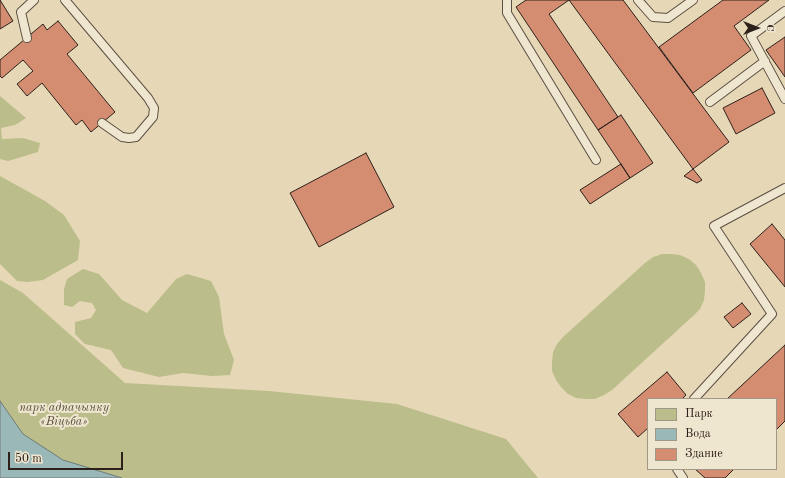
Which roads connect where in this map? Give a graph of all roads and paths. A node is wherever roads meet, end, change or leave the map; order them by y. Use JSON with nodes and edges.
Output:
{"nodes":[{"id":1,"x":34,"y":0,"type":"edge"},
{"id":2,"x":65,"y":0,"type":"edge"},
{"id":3,"x":507,"y":0,"type":"edge"},
{"id":4,"x":638,"y":0,"type":"edge"},
{"id":5,"x":693,"y":0,"type":"edge"},
{"id":6,"x":785,"y":11,"type":"edge"},
{"id":7,"x":27,"y":38,"type":"dead end"},
{"id":8,"x":765,"y":61,"type":"junction"},
{"id":9,"x":785,"y":99,"type":"edge"},
{"id":10,"x":710,"y":102,"type":"dead end"},
{"id":11,"x":102,"y":123,"type":"dead end"},
{"id":12,"x":596,"y":160,"type":"dead end"},
{"id":13,"x":785,"y":188,"type":"edge"},
{"id":14,"x":695,"y":398,"type":"edge"}],
"edges":[{"from":1,"to":7,"type":"lane"},
{"from":2,"to":11,"type":"lane"},
{"from":3,"to":12,"type":"lane"},
{"from":4,"to":5,"type":"lane"},
{"from":6,"to":8,"type":"lane"},
{"from":8,"to":9,"type":"lane"},
{"from":8,"to":10,"type":"lane"},
{"from":13,"to":14,"type":"lane"}]}
